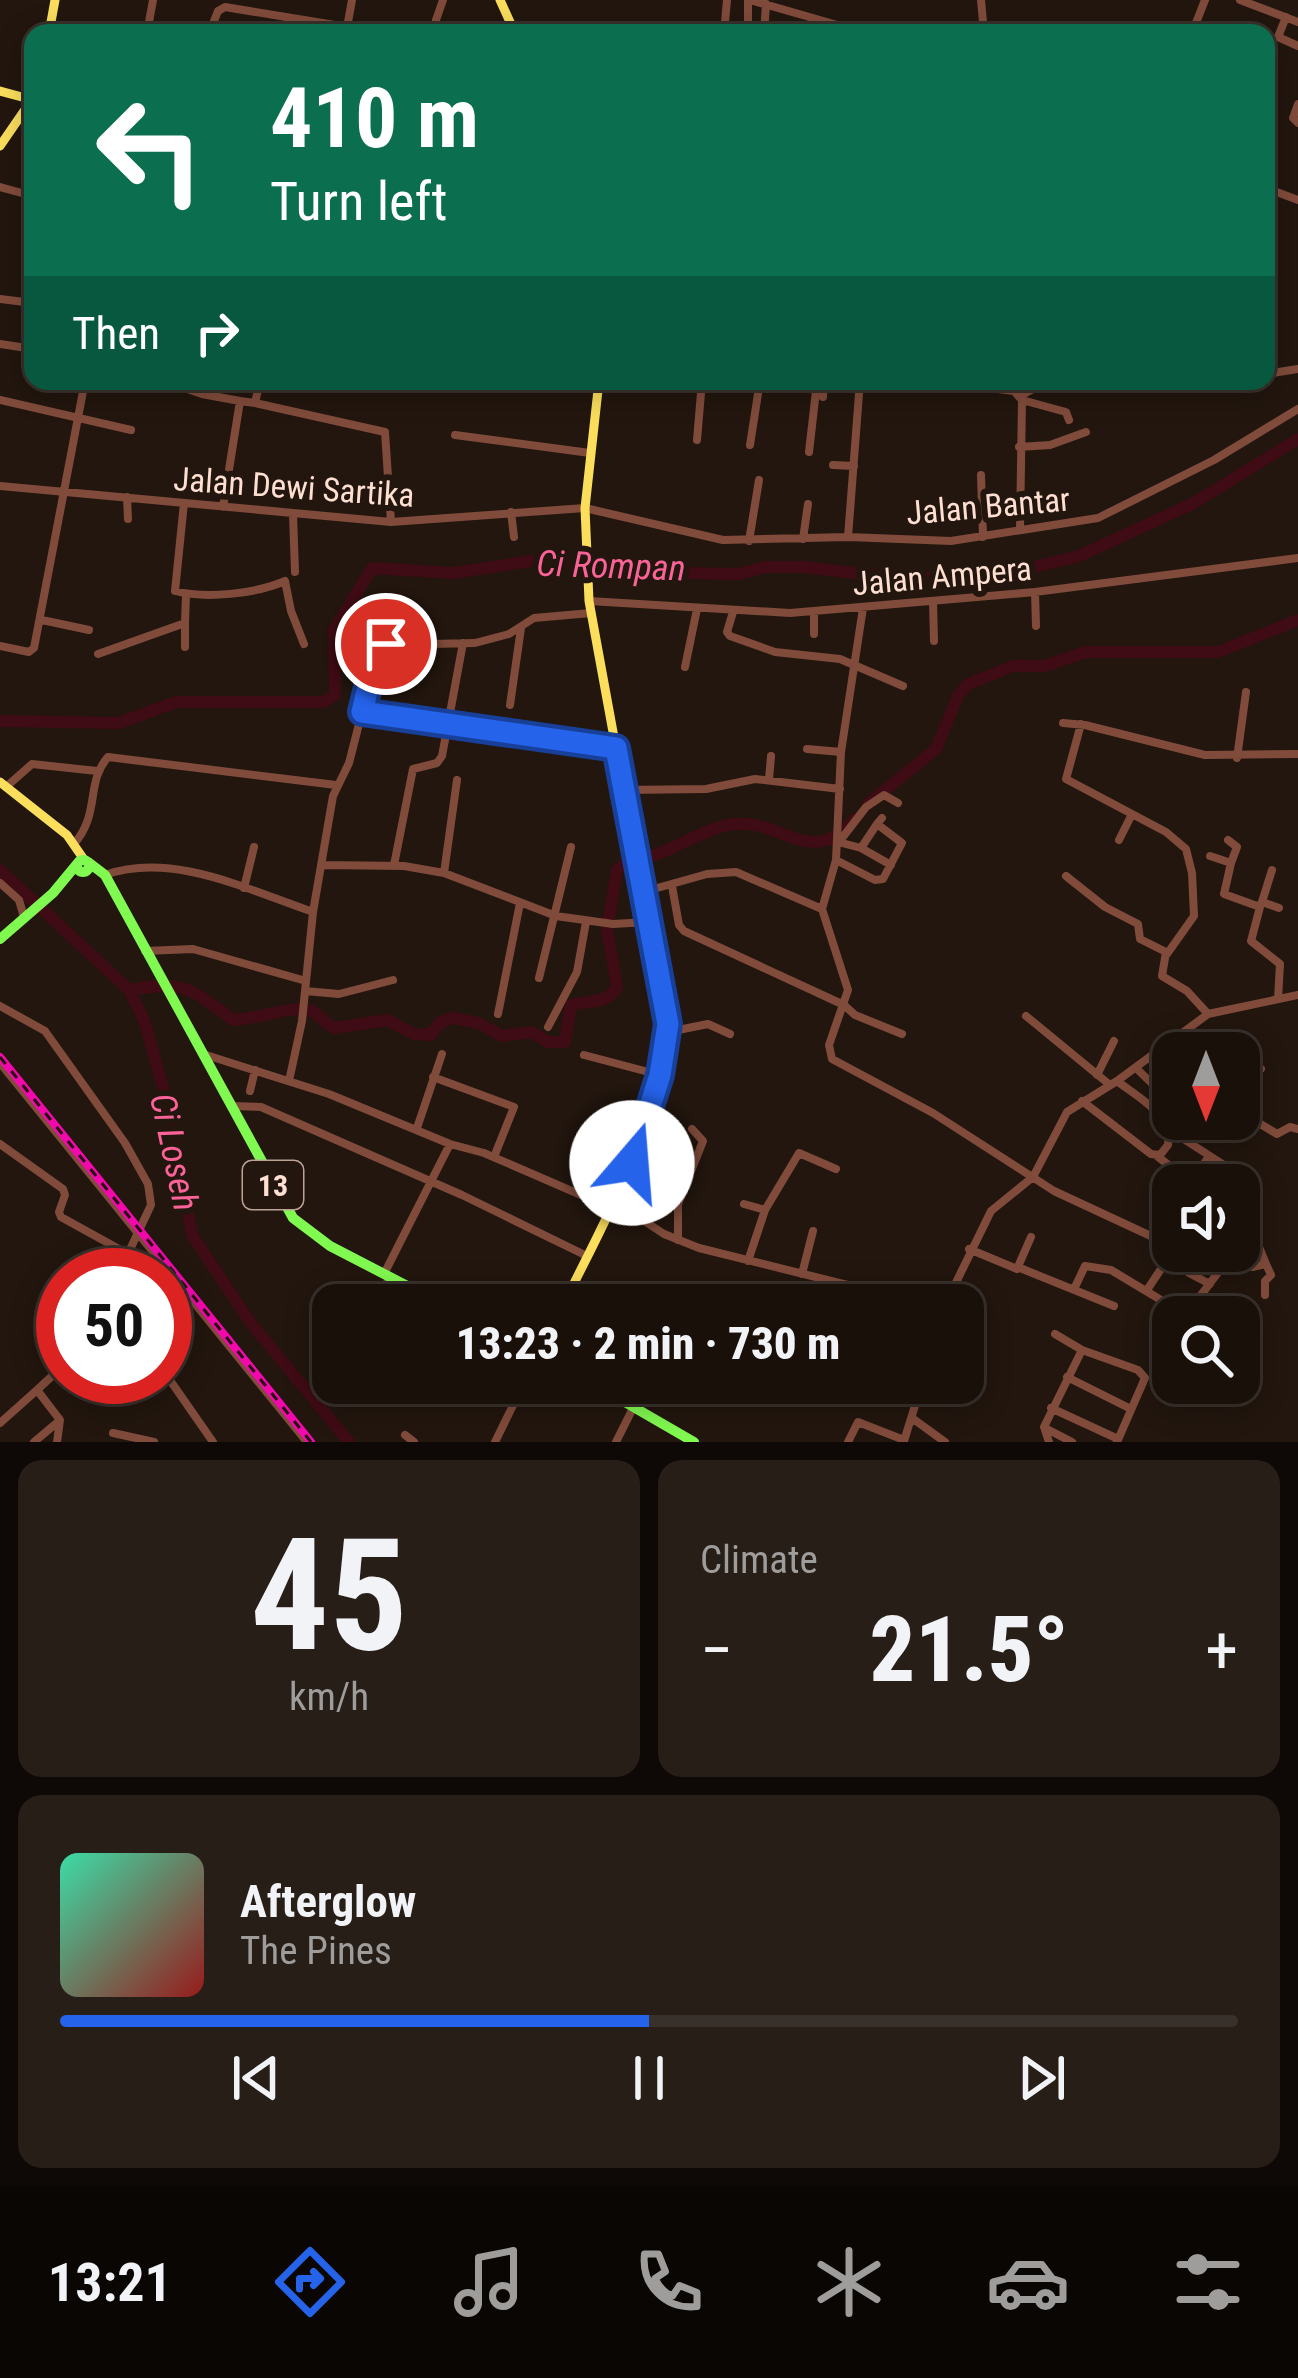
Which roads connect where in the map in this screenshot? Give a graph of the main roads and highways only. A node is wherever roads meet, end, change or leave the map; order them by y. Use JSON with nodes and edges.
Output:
{"nodes":[{"id":1,"x":24,"y":113,"type":"edge"},
{"id":2,"x":24,"y":120,"type":"edge"},
{"id":3,"x":18,"y":123,"type":"junction"},
{"id":4,"x":0,"y":146,"type":"edge"},
{"id":5,"x":598,"y":390,"type":"edge"},
{"id":6,"x":3,"y":785,"type":"edge"},
{"id":7,"x":83,"y":866,"type":"junction"},
{"id":8,"x":0,"y":939,"type":"edge"},
{"id":9,"x":404,"y":1284,"type":"edge"},
{"id":10,"x":573,"y":1284,"type":"edge"},
{"id":11,"x":632,"y":1404,"type":"edge"},
{"id":12,"x":694,"y":1442,"type":"edge"}],
"edges":[{"from":1,"to":3,"type":"main road"},
{"from":2,"to":3,"type":"main road"},
{"from":3,"to":4,"type":"main road"},
{"from":5,"to":10,"type":"main road"},
{"from":6,"to":7,"type":"main road"},
{"from":7,"to":8,"type":"highway"},
{"from":7,"to":9,"type":"highway","number":"13"},
{"from":11,"to":12,"type":"highway"}]}
